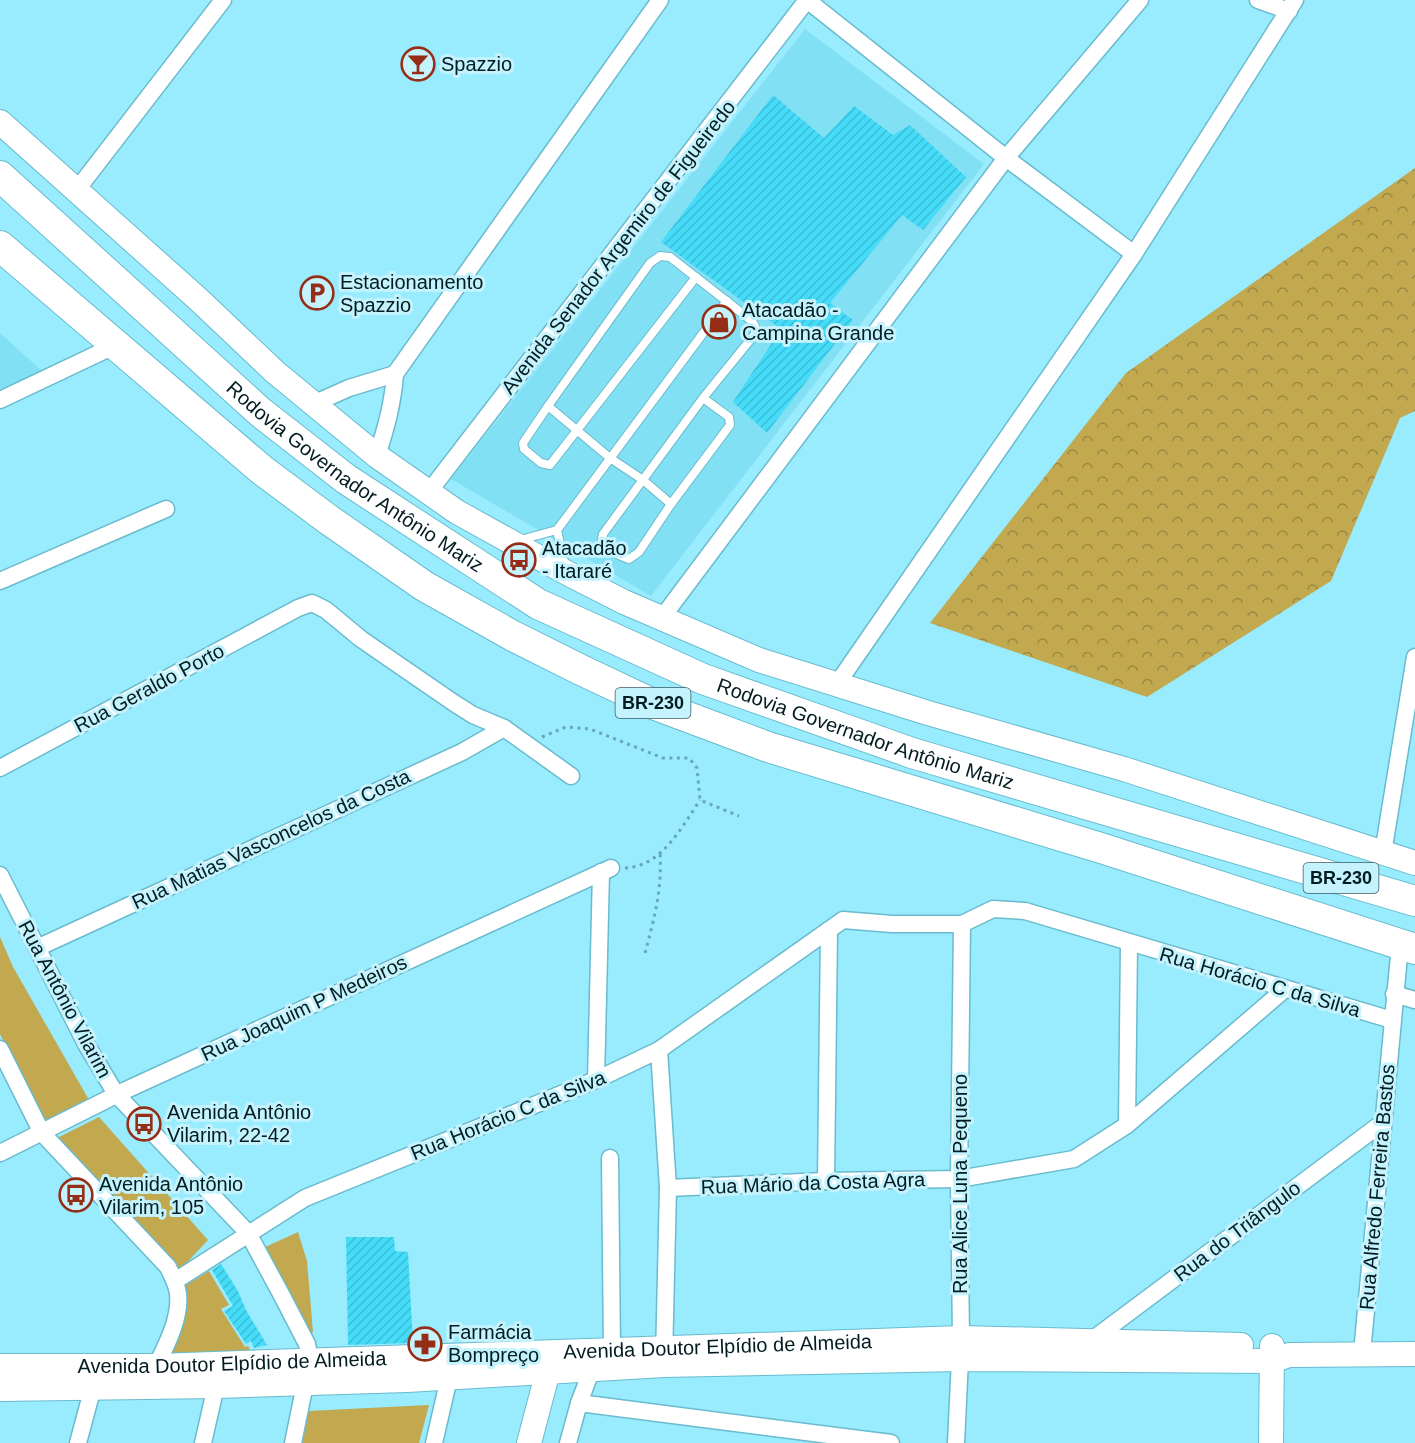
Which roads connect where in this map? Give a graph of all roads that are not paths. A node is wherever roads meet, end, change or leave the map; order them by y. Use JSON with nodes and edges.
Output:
{"nodes":[{"id":1,"x":224,"y":0,"type":"edge"},
{"id":2,"x":660,"y":0,"type":"edge"},
{"id":3,"x":807,"y":0,"type":"edge"},
{"id":4,"x":1140,"y":0,"type":"edge"},
{"id":5,"x":1258,"y":0,"type":"edge"},
{"id":6,"x":1292,"y":5,"type":"edge"},
{"id":7,"x":0,"y":122,"type":"edge"},
{"id":8,"x":1006,"y":158,"type":"junction"},
{"id":9,"x":0,"y":176,"type":"edge"},
{"id":10,"x":76,"y":190,"type":"junction"},
{"id":11,"x":0,"y":246,"type":"edge"},
{"id":12,"x":1134,"y":254,"type":"junction"},
{"id":13,"x":696,"y":277,"type":"junction"},
{"id":14,"x":727,"y":301,"type":"junction"},
{"id":15,"x":116,"y":345,"type":"junction"},
{"id":16,"x":395,"y":374,"type":"junction"},
{"id":17,"x":704,"y":398,"type":"junction"},
{"id":18,"x":0,"y":400,"type":"edge"},
{"id":19,"x":313,"y":404,"type":"junction"},
{"id":20,"x":548,"y":406,"type":"junction"},
{"id":21,"x":577,"y":431,"type":"junction"},
{"id":22,"x":377,"y":456,"type":"junction"},
{"id":23,"x":610,"y":458,"type":"junction"},
{"id":24,"x":643,"y":480,"type":"junction"},
{"id":25,"x":428,"y":493,"type":"junction"},
{"id":26,"x":671,"y":504,"type":"junction"},
{"id":27,"x":166,"y":509,"type":"dead end"},
{"id":28,"x":557,"y":530,"type":"junction"},
{"id":29,"x":511,"y":543,"type":"junction"},
{"id":30,"x":567,"y":573,"type":"junction"},
{"id":31,"x":0,"y":581,"type":"edge"},
{"id":32,"x":661,"y":619,"type":"junction"},
{"id":33,"x":1415,"y":657,"type":"edge"},
{"id":34,"x":837,"y":684,"type":"junction"},
{"id":35,"x":504,"y":728,"type":"junction"},
{"id":36,"x":0,"y":768,"type":"edge"},
{"id":37,"x":571,"y":776,"type":"dead end"},
{"id":38,"x":1383,"y":853,"type":"junction"},
{"id":39,"x":1415,"y":863,"type":"edge"},
{"id":40,"x":0,"y":875,"type":"edge"},
{"id":41,"x":1415,"y":901,"type":"edge"},
{"id":42,"x":962,"y":924,"type":"junction"},
{"id":43,"x":829,"y":930,"type":"junction"},
{"id":44,"x":1129,"y":943,"type":"junction"},
{"id":45,"x":1407,"y":947,"type":"edge"},
{"id":46,"x":37,"y":948,"type":"junction"},
{"id":47,"x":1285,"y":989,"type":"junction"},
{"id":48,"x":1394,"y":994,"type":"junction"},
{"id":49,"x":1415,"y":1000,"type":"edge"},
{"id":50,"x":1392,"y":1020,"type":"junction"},
{"id":51,"x":0,"y":1049,"type":"edge"},
{"id":52,"x":659,"y":1050,"type":"junction"},
{"id":53,"x":596,"y":1080,"type":"junction"},
{"id":54,"x":116,"y":1094,"type":"junction"},
{"id":55,"x":1383,"y":1123,"type":"junction"},
{"id":56,"x":1127,"y":1125,"type":"junction"},
{"id":57,"x":42,"y":1133,"type":"junction"},
{"id":58,"x":0,"y":1153,"type":"edge"},
{"id":59,"x":610,"y":1158,"type":"dead end"},
{"id":60,"x":959,"y":1179,"type":"junction"},
{"id":61,"x":826,"y":1181,"type":"junction"},
{"id":62,"x":668,"y":1188,"type":"junction"},
{"id":63,"x":248,"y":1233,"type":"junction"},
{"id":64,"x":175,"y":1281,"type":"junction"},
{"id":65,"x":1092,"y":1340,"type":"junction"},
{"id":66,"x":960,"y":1349,"type":"junction"},
{"id":67,"x":612,"y":1351,"type":"junction"},
{"id":68,"x":1362,"y":1353,"type":"junction"},
{"id":69,"x":1278,"y":1354,"type":"junction"},
{"id":70,"x":1415,"y":1354,"type":"edge"},
{"id":71,"x":665,"y":1356,"type":"junction"},
{"id":72,"x":549,"y":1362,"type":"junction"},
{"id":73,"x":0,"y":1366,"type":"edge"},
{"id":74,"x":592,"y":1369,"type":"junction"},
{"id":75,"x":308,"y":1372,"type":"junction"},
{"id":76,"x":152,"y":1376,"type":"junction"},
{"id":77,"x":449,"y":1378,"type":"junction"},
{"id":78,"x":216,"y":1386,"type":"junction"},
{"id":79,"x":93,"y":1387,"type":"junction"},
{"id":80,"x":0,"y":1389,"type":"edge"},
{"id":81,"x":579,"y":1403,"type":"junction"},
{"id":82,"x":78,"y":1443,"type":"edge"},
{"id":83,"x":203,"y":1443,"type":"edge"},
{"id":84,"x":293,"y":1443,"type":"edge"},
{"id":85,"x":434,"y":1443,"type":"edge"},
{"id":86,"x":529,"y":1443,"type":"edge"},
{"id":87,"x":568,"y":1443,"type":"edge"},
{"id":88,"x":891,"y":1443,"type":"edge"},
{"id":89,"x":956,"y":1443,"type":"edge"},
{"id":90,"x":1271,"y":1443,"type":"edge"}],
"edges":[{"from":1,"to":10,"type":"street"},
{"from":2,"to":16,"type":"street"},
{"from":3,"to":8,"type":"street"},
{"from":3,"to":25,"type":"street","name":"Avenida Senador Argemiro de Figueiredo"},
{"from":4,"to":8,"type":"street"},
{"from":5,"to":6,"type":"street"},
{"from":6,"to":12,"type":"street"},
{"from":7,"to":10,"type":"main road"},
{"from":8,"to":12,"type":"street"},
{"from":8,"to":32,"type":"street"},
{"from":9,"to":41,"type":"highway","name":"Rodovia Governador Antônio Mariz","number":"BR-230"},
{"from":10,"to":19,"type":"main road"},
{"from":11,"to":15,"type":"highway","name":"Rodovia Governador Antônio Mariz","number":"BR-230"},
{"from":12,"to":34,"type":"street"},
{"from":13,"to":14,"type":"lane"},
{"from":13,"to":20,"type":"lane"},
{"from":13,"to":21,"type":"lane"},
{"from":14,"to":17,"type":"lane"},
{"from":14,"to":23,"type":"lane"},
{"from":15,"to":18,"type":"street"},
{"from":15,"to":45,"type":"highway","name":"Rodovia Governador Antônio Mariz","number":"BR-230"},
{"from":16,"to":19,"type":"street"},
{"from":16,"to":22,"type":"street"},
{"from":17,"to":24,"type":"lane"},
{"from":17,"to":26,"type":"lane"},
{"from":19,"to":22,"type":"main road"},
{"from":20,"to":21,"type":"lane"},
{"from":20,"to":21,"type":"lane"},
{"from":21,"to":23,"type":"lane"},
{"from":22,"to":25,"type":"main road"},
{"from":23,"to":24,"type":"lane"},
{"from":23,"to":28,"type":"lane"},
{"from":24,"to":26,"type":"lane"},
{"from":24,"to":26,"type":"lane"},
{"from":25,"to":29,"type":"main road","number":"BR-230"},
{"from":27,"to":31,"type":"street"},
{"from":28,"to":29,"type":"lane"},
{"from":28,"to":30,"type":"lane"},
{"from":29,"to":30,"type":"main road","number":"BR-230"},
{"from":30,"to":32,"type":"main road","number":"BR-230"},
{"from":32,"to":34,"type":"main road","number":"BR-230"},
{"from":33,"to":38,"type":"street"},
{"from":34,"to":38,"type":"main road","number":"BR-230"},
{"from":35,"to":36,"type":"street","name":"Rua Geraldo Porto"},
{"from":35,"to":37,"type":"street"},
{"from":35,"to":46,"type":"street","name":"Rua Matias Vasconcelos da Costa"},
{"from":38,"to":39,"type":"main road","number":"BR-230"},
{"from":40,"to":46,"type":"street","name":"Rua Antônio Vilarim"},
{"from":42,"to":43,"type":"street","name":"Rua Horácio C da Silva"},
{"from":42,"to":44,"type":"street","name":"Rua Horácio C da Silva"},
{"from":42,"to":60,"type":"street","name":"Rua Alice Luna Pequeno"},
{"from":43,"to":52,"type":"street","name":"Rua Horácio C da Silva"},
{"from":43,"to":61,"type":"street"},
{"from":44,"to":47,"type":"street","name":"Rua Horácio C da Silva"},
{"from":44,"to":56,"type":"street"},
{"from":45,"to":48,"type":"street","name":"Rua Alfredo Ferreira Bastos"},
{"from":46,"to":54,"type":"street","name":"Rua Antônio Vilarim"},
{"from":47,"to":50,"type":"street","name":"Rua Horácio C da Silva"},
{"from":47,"to":56,"type":"street","name":"Rua Mário da Costa Agra"},
{"from":48,"to":49,"type":"street"},
{"from":48,"to":50,"type":"street","name":"Rua Alfredo Ferreira Bastos"},
{"from":50,"to":55,"type":"street","name":"Rua Alfredo Ferreira Bastos"},
{"from":51,"to":57,"type":"street"},
{"from":52,"to":53,"type":"street","name":"Rua Horácio C da Silva"},
{"from":52,"to":62,"type":"street"},
{"from":53,"to":54,"type":"street","name":"Rua Joaquim P Medeiros"},
{"from":53,"to":63,"type":"street","name":"Rua Horácio C da Silva"},
{"from":54,"to":57,"type":"street","name":"Rua Joaquim P Medeiros"},
{"from":54,"to":63,"type":"street","name":"Rua Antônio Vilarim"},
{"from":55,"to":65,"type":"street","name":"Rua do Triângulo"},
{"from":55,"to":68,"type":"street","name":"Rua Alfredo Ferreira Bastos"},
{"from":56,"to":60,"type":"street","name":"Rua Mário da Costa Agra"},
{"from":57,"to":58,"type":"street","name":"Rua Joaquim P Medeiros"},
{"from":57,"to":64,"type":"street"},
{"from":59,"to":67,"type":"street"},
{"from":60,"to":61,"type":"street","name":"Rua Mário da Costa Agra"},
{"from":60,"to":66,"type":"street","name":"Rua Alice Luna Pequeno"},
{"from":61,"to":62,"type":"street","name":"Rua Mário da Costa Agra"},
{"from":62,"to":71,"type":"street"},
{"from":63,"to":64,"type":"street","name":"Rua Horácio C da Silva"},
{"from":63,"to":75,"type":"street","name":"Rua Antônio Vilarim"},
{"from":64,"to":76,"type":"street"},
{"from":65,"to":66,"type":"main road","name":"Avenida Doutor Elpídio de Almeida"},
{"from":65,"to":69,"type":"main road","name":"Avenida Doutor Elpídio de Almeida"},
{"from":66,"to":69,"type":"main road","name":"Avenida Doutor Elpídio de Almeida"},
{"from":66,"to":71,"type":"main road","name":"Avenida Doutor Elpídio de Almeida"},
{"from":66,"to":89,"type":"street","name":"Rua Alice Luna Pequeno"},
{"from":67,"to":71,"type":"main road","name":"Avenida Doutor Elpídio de Almeida"},
{"from":67,"to":72,"type":"main road","name":"Avenida Doutor Elpídio de Almeida"},
{"from":68,"to":69,"type":"main road","name":"Avenida Doutor Elpídio de Almeida"},
{"from":68,"to":70,"type":"main road","name":"Avenida Doutor Elpídio de Almeida"},
{"from":69,"to":90,"type":"main road"},
{"from":71,"to":74,"type":"main road","name":"Avenida Doutor Elpídio de Almeida"},
{"from":72,"to":74,"type":"main road","name":"Avenida Doutor Elpídio de Almeida"},
{"from":72,"to":75,"type":"main road","name":"Avenida Doutor Elpídio de Almeida"},
{"from":72,"to":77,"type":"main road","name":"Avenida Doutor Elpídio de Almeida"},
{"from":72,"to":86,"type":"main road"},
{"from":73,"to":76,"type":"main road","name":"Avenida Doutor Elpídio de Almeida"},
{"from":74,"to":81,"type":"street"},
{"from":75,"to":76,"type":"main road","name":"Avenida Doutor Elpídio de Almeida"},
{"from":75,"to":77,"type":"main road","name":"Avenida Doutor Elpídio de Almeida"},
{"from":75,"to":78,"type":"main road","name":"Avenida Doutor Elpídio de Almeida"},
{"from":75,"to":84,"type":"street"},
{"from":76,"to":78,"type":"main road","name":"Avenida Doutor Elpídio de Almeida"},
{"from":76,"to":79,"type":"main road","name":"Avenida Doutor Elpídio de Almeida"},
{"from":77,"to":85,"type":"street"},
{"from":78,"to":83,"type":"street"},
{"from":79,"to":80,"type":"main road","name":"Avenida Doutor Elpídio de Almeida"},
{"from":79,"to":82,"type":"street"},
{"from":81,"to":87,"type":"street"},
{"from":81,"to":88,"type":"street"}]}
